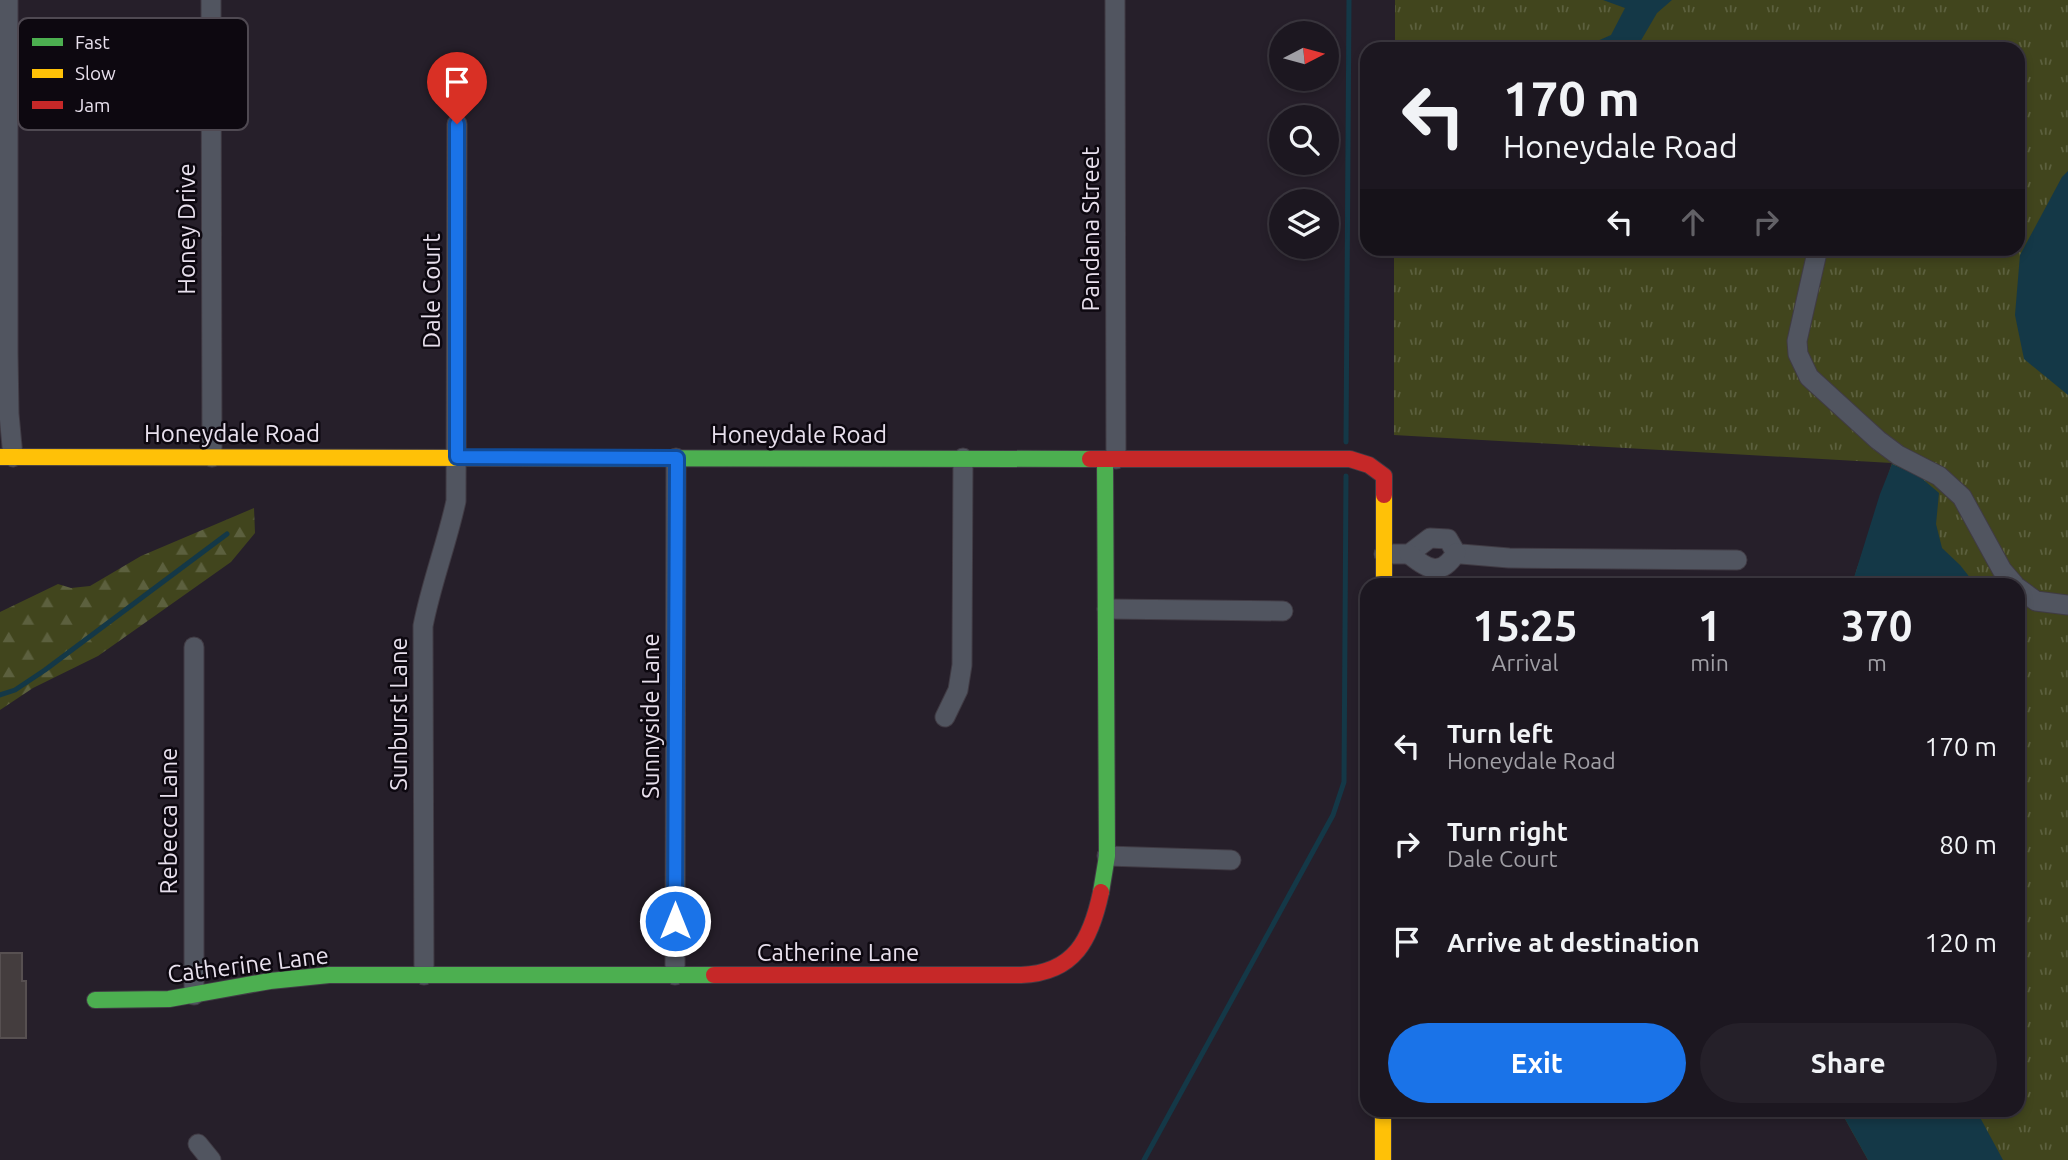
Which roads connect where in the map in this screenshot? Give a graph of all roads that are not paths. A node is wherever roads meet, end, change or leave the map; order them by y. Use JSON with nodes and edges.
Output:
{"nodes":[{"id":1,"x":8,"y":0,"type":"edge"},
{"id":2,"x":211,"y":0,"type":"edge"},
{"id":3,"x":1115,"y":0,"type":"edge"},
{"id":4,"x":211,"y":18,"type":"edge"},
{"id":5,"x":457,"y":124,"type":"dead end"},
{"id":6,"x":211,"y":130,"type":"edge"},
{"id":7,"x":1816,"y":256,"type":"edge"},
{"id":8,"x":7,"y":457,"type":"edge"},
{"id":9,"x":212,"y":457,"type":"junction"},
{"id":10,"x":457,"y":457,"type":"junction"},
{"id":11,"x":677,"y":458,"type":"junction"},
{"id":12,"x":963,"y":458,"type":"junction"},
{"id":13,"x":1110,"y":459,"type":"junction"},
{"id":14,"x":1384,"y":554,"type":"junction"},
{"id":15,"x":1737,"y":560,"type":"dead end"},
{"id":16,"x":1384,"y":578,"type":"edge"},
{"id":17,"x":2009,"y":578,"type":"edge"},
{"id":18,"x":2025,"y":593,"type":"edge"},
{"id":19,"x":2068,"y":604,"type":"edge"},
{"id":20,"x":1107,"y":609,"type":"junction"},
{"id":21,"x":1283,"y":611,"type":"dead end"},
{"id":22,"x":194,"y":647,"type":"dead end"},
{"id":23,"x":945,"y":717,"type":"dead end"},
{"id":24,"x":1107,"y":856,"type":"junction"},
{"id":25,"x":1231,"y":860,"type":"dead end"},
{"id":26,"x":424,"y":975,"type":"junction"},
{"id":27,"x":675,"y":975,"type":"junction"},
{"id":28,"x":194,"y":995,"type":"junction"},
{"id":29,"x":96,"y":1000,"type":"dead end"},
{"id":30,"x":1383,"y":1117,"type":"edge"},
{"id":31,"x":198,"y":1144,"type":"dead end"},
{"id":32,"x":211,"y":1160,"type":"edge"},
{"id":33,"x":1383,"y":1160,"type":"edge"}],
"edges":[{"from":1,"to":8,"type":"street"},
{"from":2,"to":4,"type":"street","name":"Honey Drive"},
{"from":3,"to":13,"type":"street","name":"Pandana Street"},
{"from":5,"to":10,"type":"street","name":"Dale Court"},
{"from":6,"to":9,"type":"street","name":"Honey Drive"},
{"from":7,"to":17,"type":"street"},
{"from":8,"to":9,"type":"street","name":"Honeydale Road"},
{"from":9,"to":10,"type":"street","name":"Honeydale Road"},
{"from":10,"to":11,"type":"street","name":"Honeydale Road"},
{"from":10,"to":26,"type":"street","name":"Sunburst Lane"},
{"from":11,"to":12,"type":"street","name":"Honeydale Road"},
{"from":11,"to":27,"type":"street","name":"Sunnyside Lane"},
{"from":12,"to":13,"type":"street","name":"Honeydale Road"},
{"from":12,"to":23,"type":"street"},
{"from":13,"to":14,"type":"street","name":"Honeydale Road"},
{"from":13,"to":20,"type":"street","name":"Catherine Lane"},
{"from":14,"to":15,"type":"street"},
{"from":14,"to":16,"type":"street"},
{"from":18,"to":19,"type":"street"},
{"from":20,"to":21,"type":"street"},
{"from":20,"to":24,"type":"street","name":"Catherine Lane"},
{"from":22,"to":28,"type":"street","name":"Rebecca Lane"},
{"from":24,"to":25,"type":"street"},
{"from":24,"to":27,"type":"street","name":"Catherine Lane"},
{"from":26,"to":27,"type":"street","name":"Catherine Lane"},
{"from":26,"to":28,"type":"street","name":"Catherine Lane"},
{"from":28,"to":29,"type":"street","name":"Catherine Lane"},
{"from":30,"to":33,"type":"street"},
{"from":31,"to":32,"type":"street"}]}
